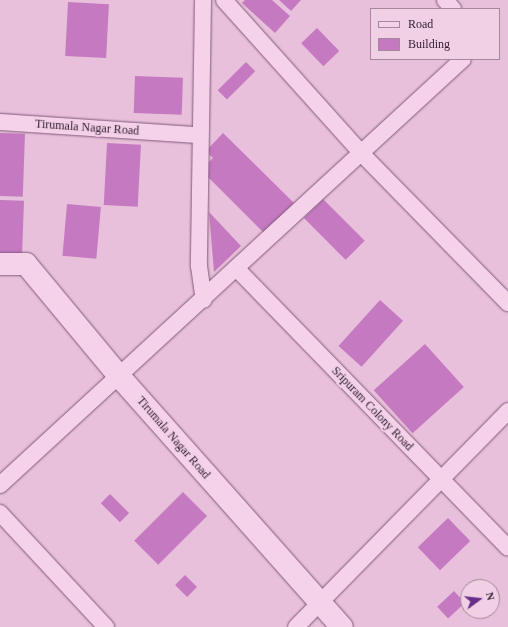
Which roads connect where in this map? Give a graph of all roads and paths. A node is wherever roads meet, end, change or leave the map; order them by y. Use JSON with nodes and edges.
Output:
{"nodes":[{"id":1,"x":203,"y":0,"type":"edge"},
{"id":2,"x":224,"y":0,"type":"edge"},
{"id":3,"x":445,"y":0,"type":"edge"},
{"id":4,"x":452,"y":8,"type":"edge"},
{"id":5,"x":462,"y":60,"type":"edge"},
{"id":6,"x":0,"y":122,"type":"edge"},
{"id":7,"x":198,"y":135,"type":"junction"},
{"id":8,"x":362,"y":154,"type":"junction"},
{"id":9,"x":0,"y":264,"type":"edge"},
{"id":10,"x":236,"y":268,"type":"junction"},
{"id":11,"x":204,"y":300,"type":"junction"},
{"id":12,"x":508,"y":303,"type":"edge"},
{"id":13,"x":118,"y":376,"type":"junction"},
{"id":14,"x":508,"y":411,"type":"edge"},
{"id":15,"x":442,"y":481,"type":"junction"},
{"id":16,"x":0,"y":485,"type":"edge"},
{"id":17,"x":0,"y":513,"type":"edge"},
{"id":18,"x":508,"y":548,"type":"edge"},
{"id":19,"x":321,"y":605,"type":"junction"},
{"id":20,"x":106,"y":627,"type":"edge"},
{"id":21,"x":296,"y":627,"type":"edge"},
{"id":22,"x":342,"y":627,"type":"edge"}],
"edges":[{"from":1,"to":7,"type":"street"},
{"from":2,"to":8,"type":"street"},
{"from":3,"to":4,"type":"street"},
{"from":5,"to":8,"type":"street"},
{"from":6,"to":7,"type":"street","name":"Tirumala Nagar Road"},
{"from":7,"to":11,"type":"street"},
{"from":8,"to":10,"type":"street"},
{"from":8,"to":12,"type":"street"},
{"from":9,"to":13,"type":"street","name":"Tirumala Nagar Road"},
{"from":10,"to":11,"type":"street"},
{"from":10,"to":15,"type":"street","name":"Sripuram Colony Road"},
{"from":11,"to":13,"type":"street"},
{"from":13,"to":16,"type":"street"},
{"from":13,"to":19,"type":"street","name":"Tirumala Nagar Road"},
{"from":14,"to":15,"type":"street"},
{"from":15,"to":18,"type":"street","name":"Sripuram Colony Road"},
{"from":15,"to":19,"type":"street"},
{"from":17,"to":20,"type":"street"},
{"from":19,"to":21,"type":"street"},
{"from":19,"to":22,"type":"street","name":"Tirumala Nagar Road"}]}
